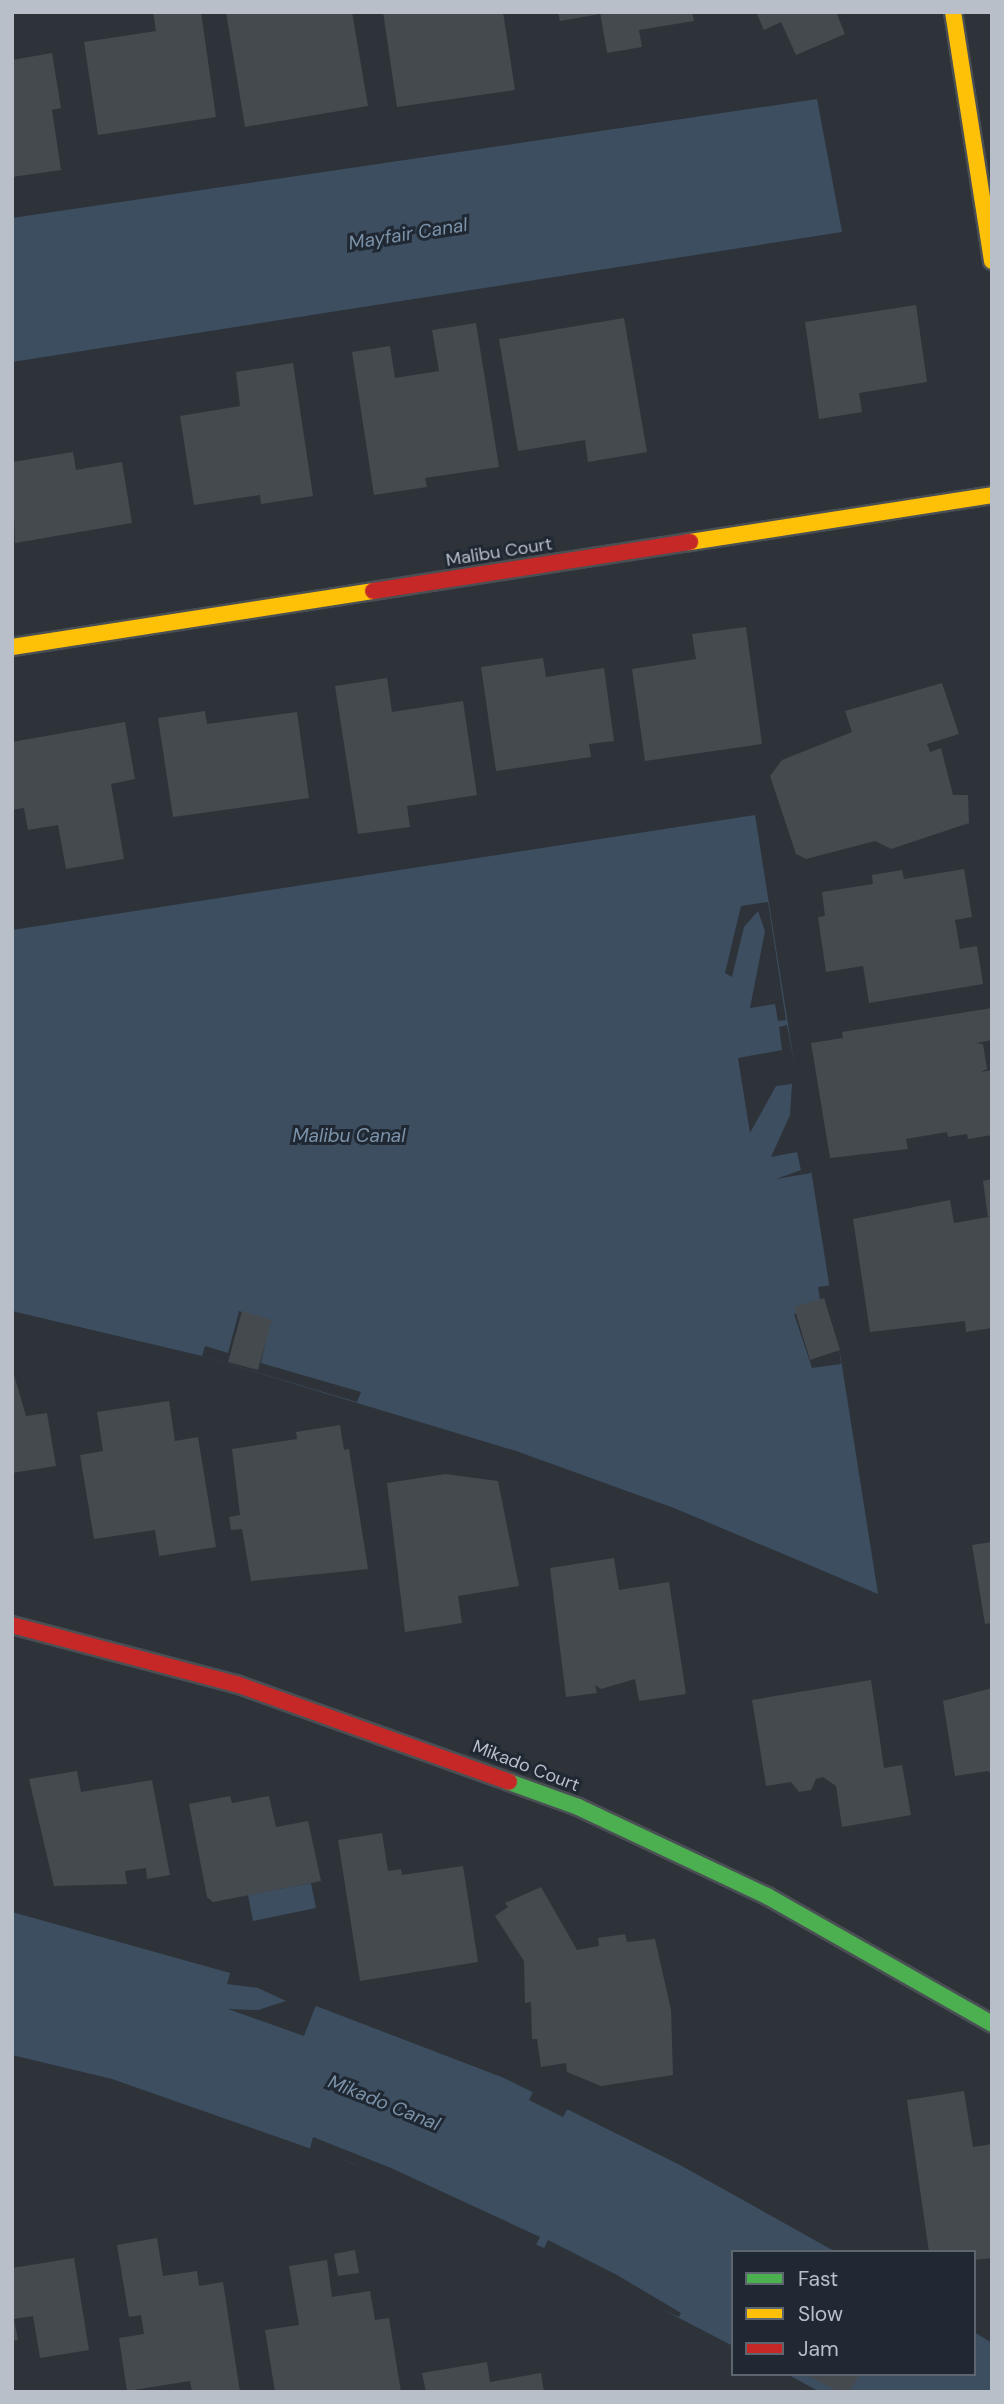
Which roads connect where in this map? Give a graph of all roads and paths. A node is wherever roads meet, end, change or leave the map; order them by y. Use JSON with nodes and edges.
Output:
{"nodes":[{"id":1,"x":953,"y":12,"type":"edge"},
{"id":2,"x":992,"y":261,"type":"edge"},
{"id":3,"x":992,"y":495,"type":"edge"},
{"id":4,"x":12,"y":647,"type":"edge"},
{"id":5,"x":12,"y":1625,"type":"edge"},
{"id":6,"x":992,"y":2024,"type":"edge"}],
"edges":[{"from":1,"to":2,"type":"street"},
{"from":3,"to":4,"type":"street","name":"Malibu Court"},
{"from":5,"to":6,"type":"street","name":"Mikado Court"}]}
